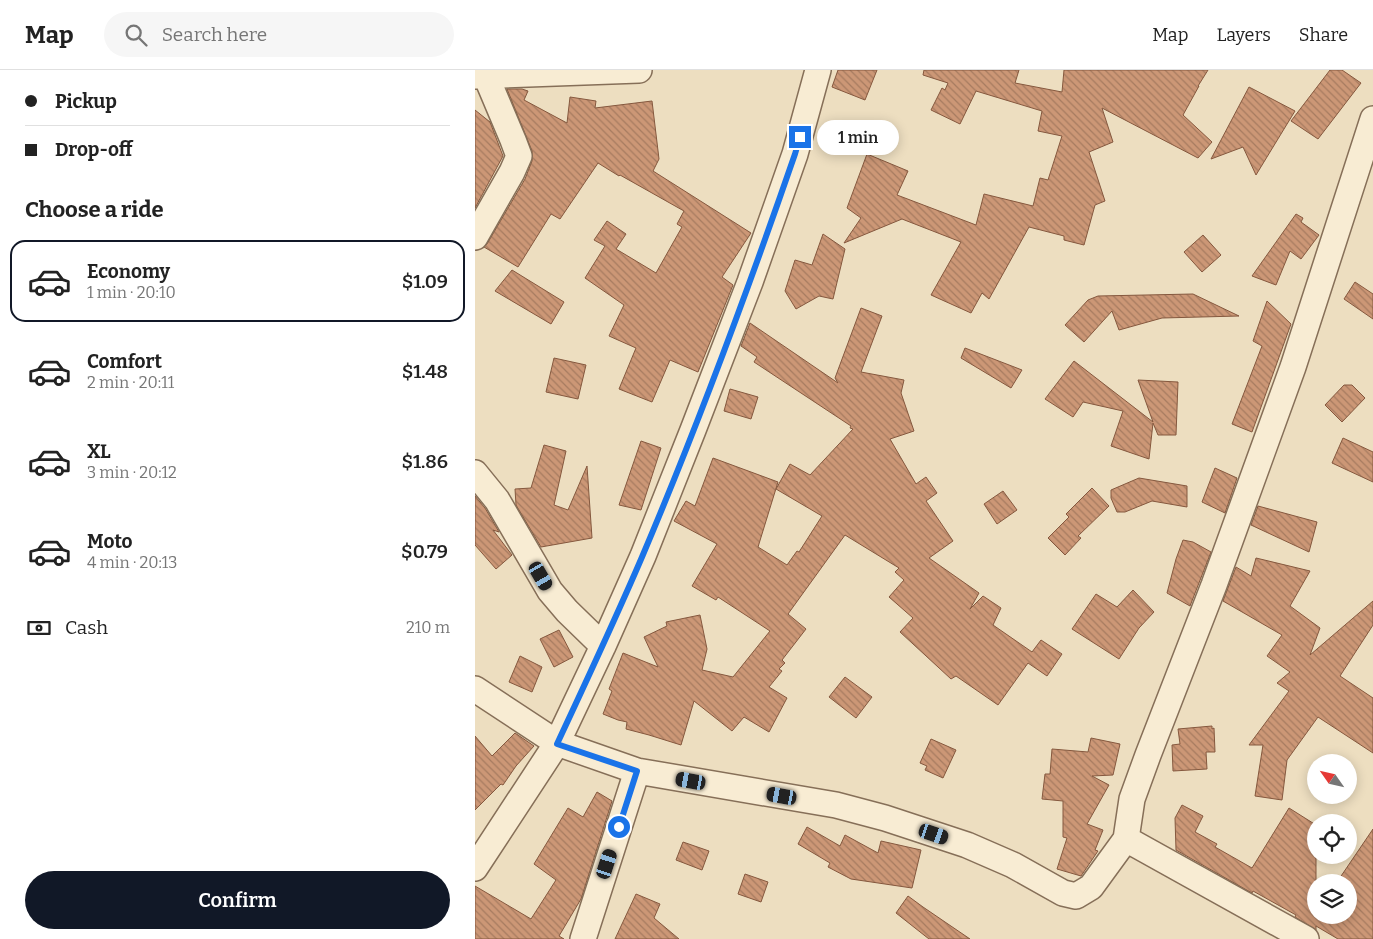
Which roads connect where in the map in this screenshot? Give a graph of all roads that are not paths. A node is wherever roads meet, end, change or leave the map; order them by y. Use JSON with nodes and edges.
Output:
{"nodes":[{"id":1,"x":639,"y":70,"type":"edge"},
{"id":2,"x":818,"y":70,"type":"edge"},
{"id":3,"x":480,"y":76,"type":"edge"},
{"id":4,"x":1373,"y":119,"type":"edge"},
{"id":5,"x":475,"y":237,"type":"edge"},
{"id":6,"x":475,"y":473,"type":"edge"},
{"id":7,"x":603,"y":646,"type":"junction"},
{"id":8,"x":475,"y":689,"type":"edge"},
{"id":9,"x":557,"y":744,"type":"junction"},
{"id":10,"x":637,"y":771,"type":"junction"},
{"id":11,"x":1126,"y":839,"type":"junction"},
{"id":12,"x":475,"y":868,"type":"edge"},
{"id":13,"x":583,"y":939,"type":"edge"},
{"id":14,"x":1307,"y":939,"type":"edge"}],
"edges":[{"from":1,"to":3,"type":"street"},
{"from":2,"to":7,"type":"street"},
{"from":3,"to":5,"type":"street"},
{"from":4,"to":11,"type":"street"},
{"from":6,"to":7,"type":"street"},
{"from":7,"to":9,"type":"street"},
{"from":8,"to":9,"type":"street"},
{"from":9,"to":10,"type":"street"},
{"from":9,"to":12,"type":"street"},
{"from":10,"to":11,"type":"street"},
{"from":10,"to":13,"type":"street"},
{"from":11,"to":14,"type":"street"}]}
